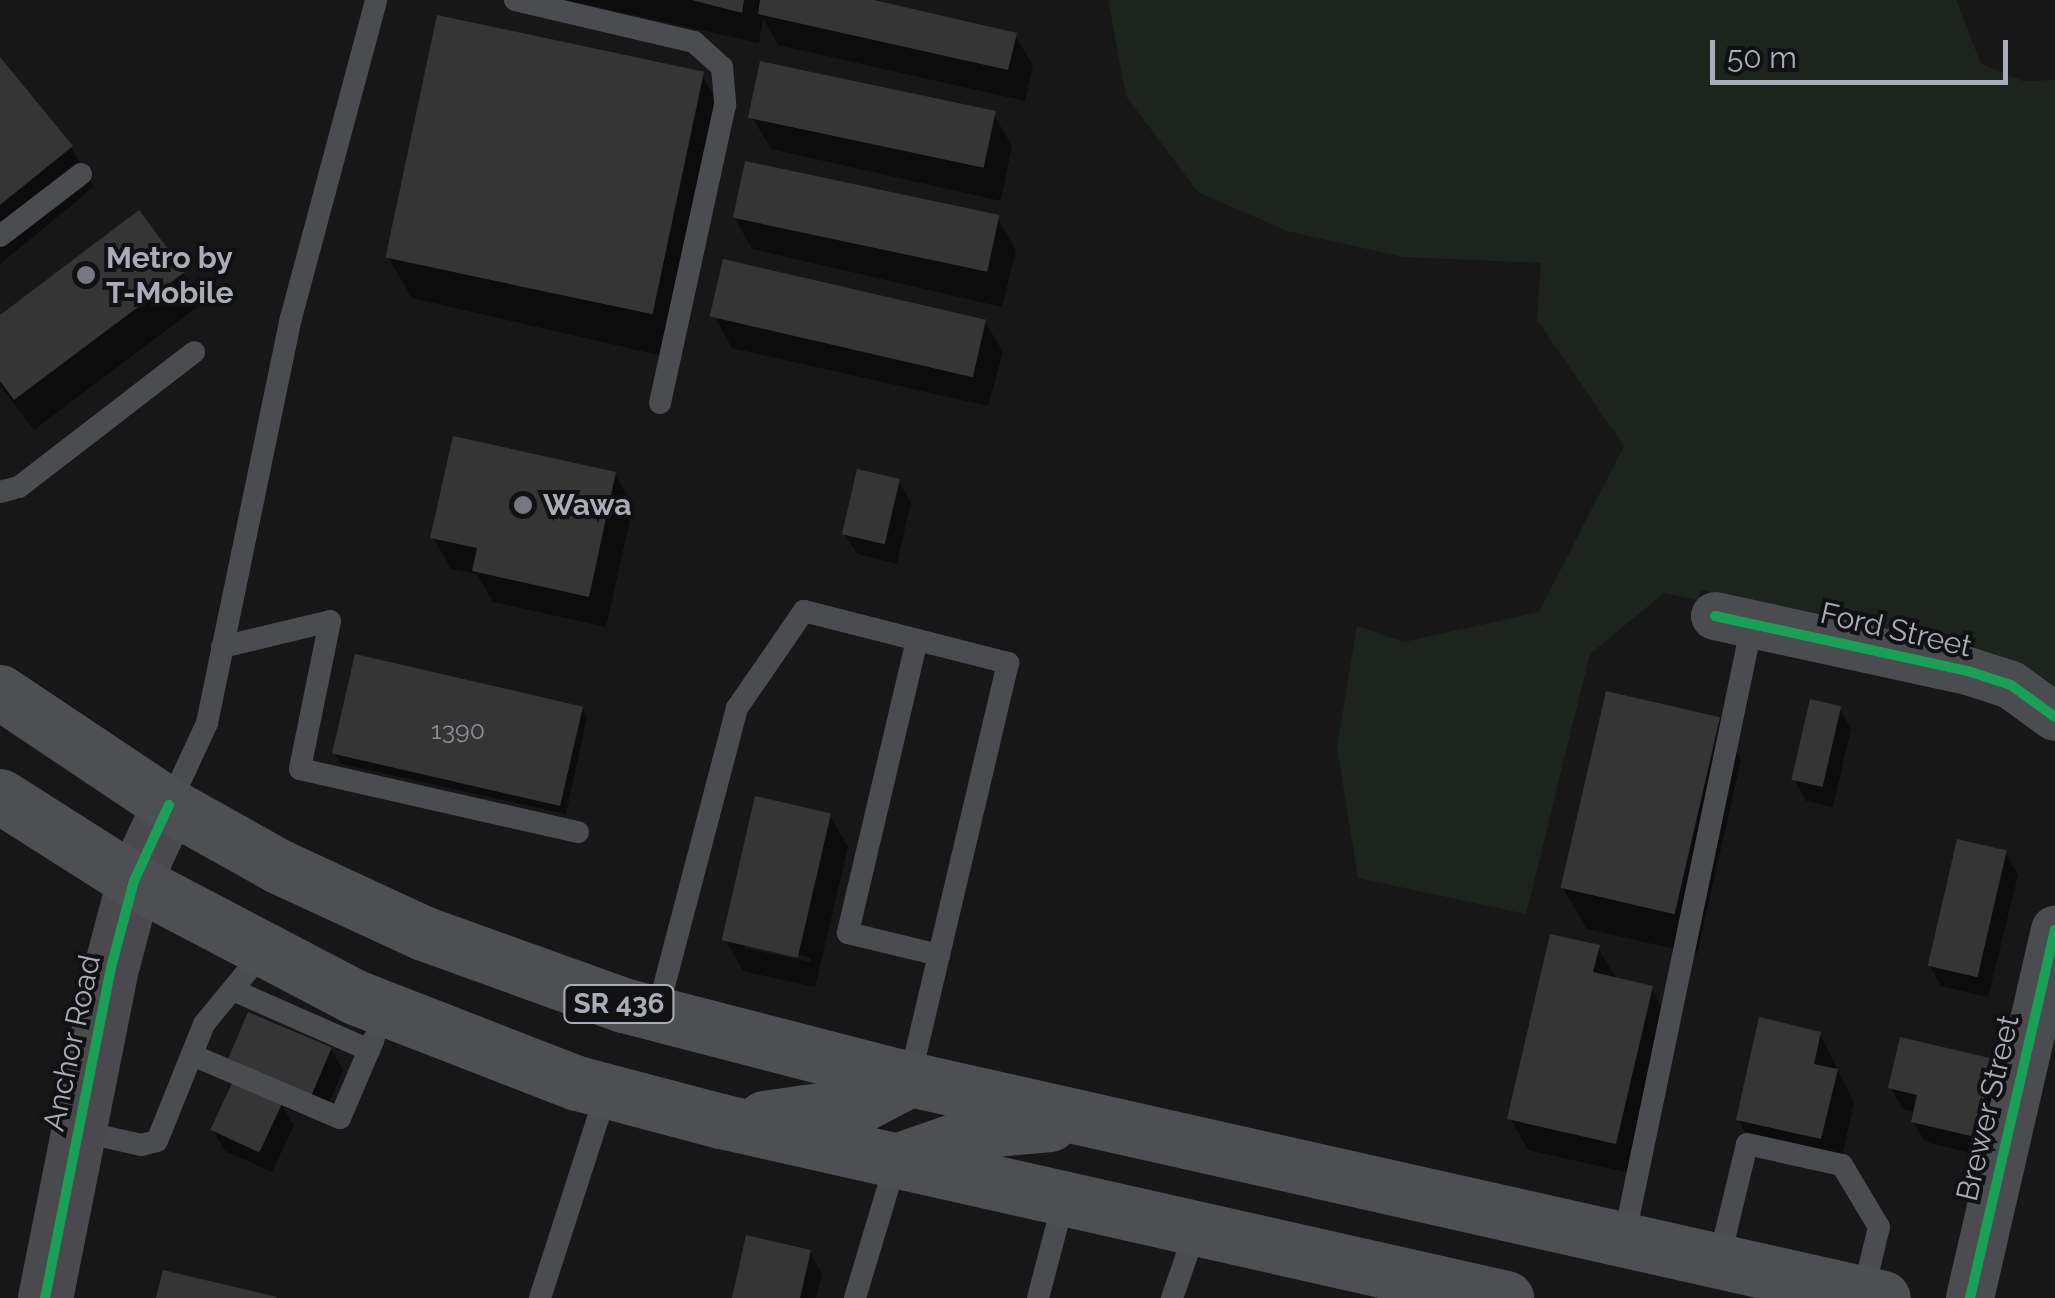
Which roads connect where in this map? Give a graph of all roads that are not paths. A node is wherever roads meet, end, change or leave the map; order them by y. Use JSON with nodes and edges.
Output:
{"nodes":[{"id":1,"x":376,"y":0,"type":"edge"},
{"id":2,"x":514,"y":0,"type":"edge"},
{"id":3,"x":80,"y":174,"type":"dead end"},
{"id":4,"x":0,"y":236,"type":"edge"},
{"id":5,"x":194,"y":352,"type":"dead end"},
{"id":6,"x":660,"y":402,"type":"dead end"},
{"id":7,"x":0,"y":492,"type":"edge"},
{"id":8,"x":1733,"y":620,"type":"joint"},
{"id":9,"x":917,"y":640,"type":"junction"},
{"id":10,"x":222,"y":647,"type":"junction"},
{"id":11,"x":0,"y":692,"type":"edge"},
{"id":12,"x":2055,"y":717,"type":"edge"},
{"id":13,"x":0,"y":796,"type":"edge"},
{"id":14,"x":169,"y":805,"type":"junction"},
{"id":15,"x":578,"y":832,"type":"dead end"},
{"id":16,"x":134,"y":882,"type":"junction"},
{"id":17,"x":2055,"y":930,"type":"edge"},
{"id":18,"x":940,"y":956,"type":"junction"},
{"id":19,"x":248,"y":970,"type":"junction"},
{"id":20,"x":657,"y":1014,"type":"junction"},
{"id":21,"x":378,"y":1030,"type":"junction"},
{"id":22,"x":192,"y":1055,"type":"junction"},
{"id":23,"x":910,"y":1080,"type":"junction"},
{"id":24,"x":607,"y":1091,"type":"junction"},
{"id":25,"x":1098,"y":1120,"type":"junction"},
{"id":26,"x":721,"y":1122,"type":"junction"},
{"id":27,"x":79,"y":1131,"type":"junction"},
{"id":28,"x":896,"y":1161,"type":"junction"},
{"id":29,"x":1064,"y":1199,"type":"junction"},
{"id":30,"x":1196,"y":1229,"type":"junction"},
{"id":31,"x":1624,"y":1239,"type":"junction"},
{"id":32,"x":1718,"y":1260,"type":"junction"},
{"id":33,"x":1873,"y":1296,"type":"edge"},
{"id":34,"x":49,"y":1297,"type":"edge"},
{"id":35,"x":540,"y":1298,"type":"edge"},
{"id":36,"x":855,"y":1298,"type":"edge"},
{"id":37,"x":1038,"y":1298,"type":"edge"},
{"id":38,"x":1172,"y":1298,"type":"edge"},
{"id":39,"x":1506,"y":1298,"type":"edge"},
{"id":40,"x":1970,"y":1298,"type":"edge"}],
"edges":[{"from":1,"to":10,"type":"lane"},
{"from":2,"to":6,"type":"lane"},
{"from":3,"to":4,"type":"lane"},
{"from":5,"to":7,"type":"lane"},
{"from":8,"to":12,"type":"street","name":"Ford Street"},
{"from":8,"to":31,"type":"lane"},
{"from":9,"to":18,"type":"lane"},
{"from":9,"to":18,"type":"lane"},
{"from":9,"to":20,"type":"lane"},
{"from":10,"to":14,"type":"lane"},
{"from":10,"to":15,"type":"lane"},
{"from":11,"to":14,"type":"main road","number":"SR 436"},
{"from":13,"to":16,"type":"main road"},
{"from":14,"to":16,"type":"street","name":"Anchor Road"},
{"from":14,"to":20,"type":"main road","number":"SR 436"},
{"from":16,"to":19,"type":"main road"},
{"from":16,"to":27,"type":"street","name":"Anchor Road"},
{"from":17,"to":40,"type":"street","name":"Brewer Street"},
{"from":18,"to":23,"type":"lane"},
{"from":19,"to":21,"type":"main road"},
{"from":19,"to":21,"type":"lane"},
{"from":19,"to":22,"type":"lane"},
{"from":20,"to":23,"type":"main road","number":"SR 436"},
{"from":21,"to":22,"type":"lane"},
{"from":21,"to":24,"type":"main road"},
{"from":22,"to":27,"type":"lane"},
{"from":23,"to":25,"type":"main road","number":"SR 436"},
{"from":23,"to":26,"type":"main road"},
{"from":24,"to":26,"type":"main road"},
{"from":24,"to":35,"type":"lane"},
{"from":25,"to":28,"type":"main road"},
{"from":25,"to":31,"type":"main road","number":"SR 436"},
{"from":26,"to":28,"type":"main road"},
{"from":27,"to":34,"type":"street","name":"Anchor Road"},
{"from":28,"to":29,"type":"main road"},
{"from":28,"to":36,"type":"lane"},
{"from":29,"to":30,"type":"main road"},
{"from":29,"to":37,"type":"lane"},
{"from":30,"to":38,"type":"lane"},
{"from":30,"to":39,"type":"main road"},
{"from":31,"to":32,"type":"main road","number":"SR 436"},
{"from":32,"to":33,"type":"main road","number":"SR 436"},
{"from":32,"to":33,"type":"lane"}]}
